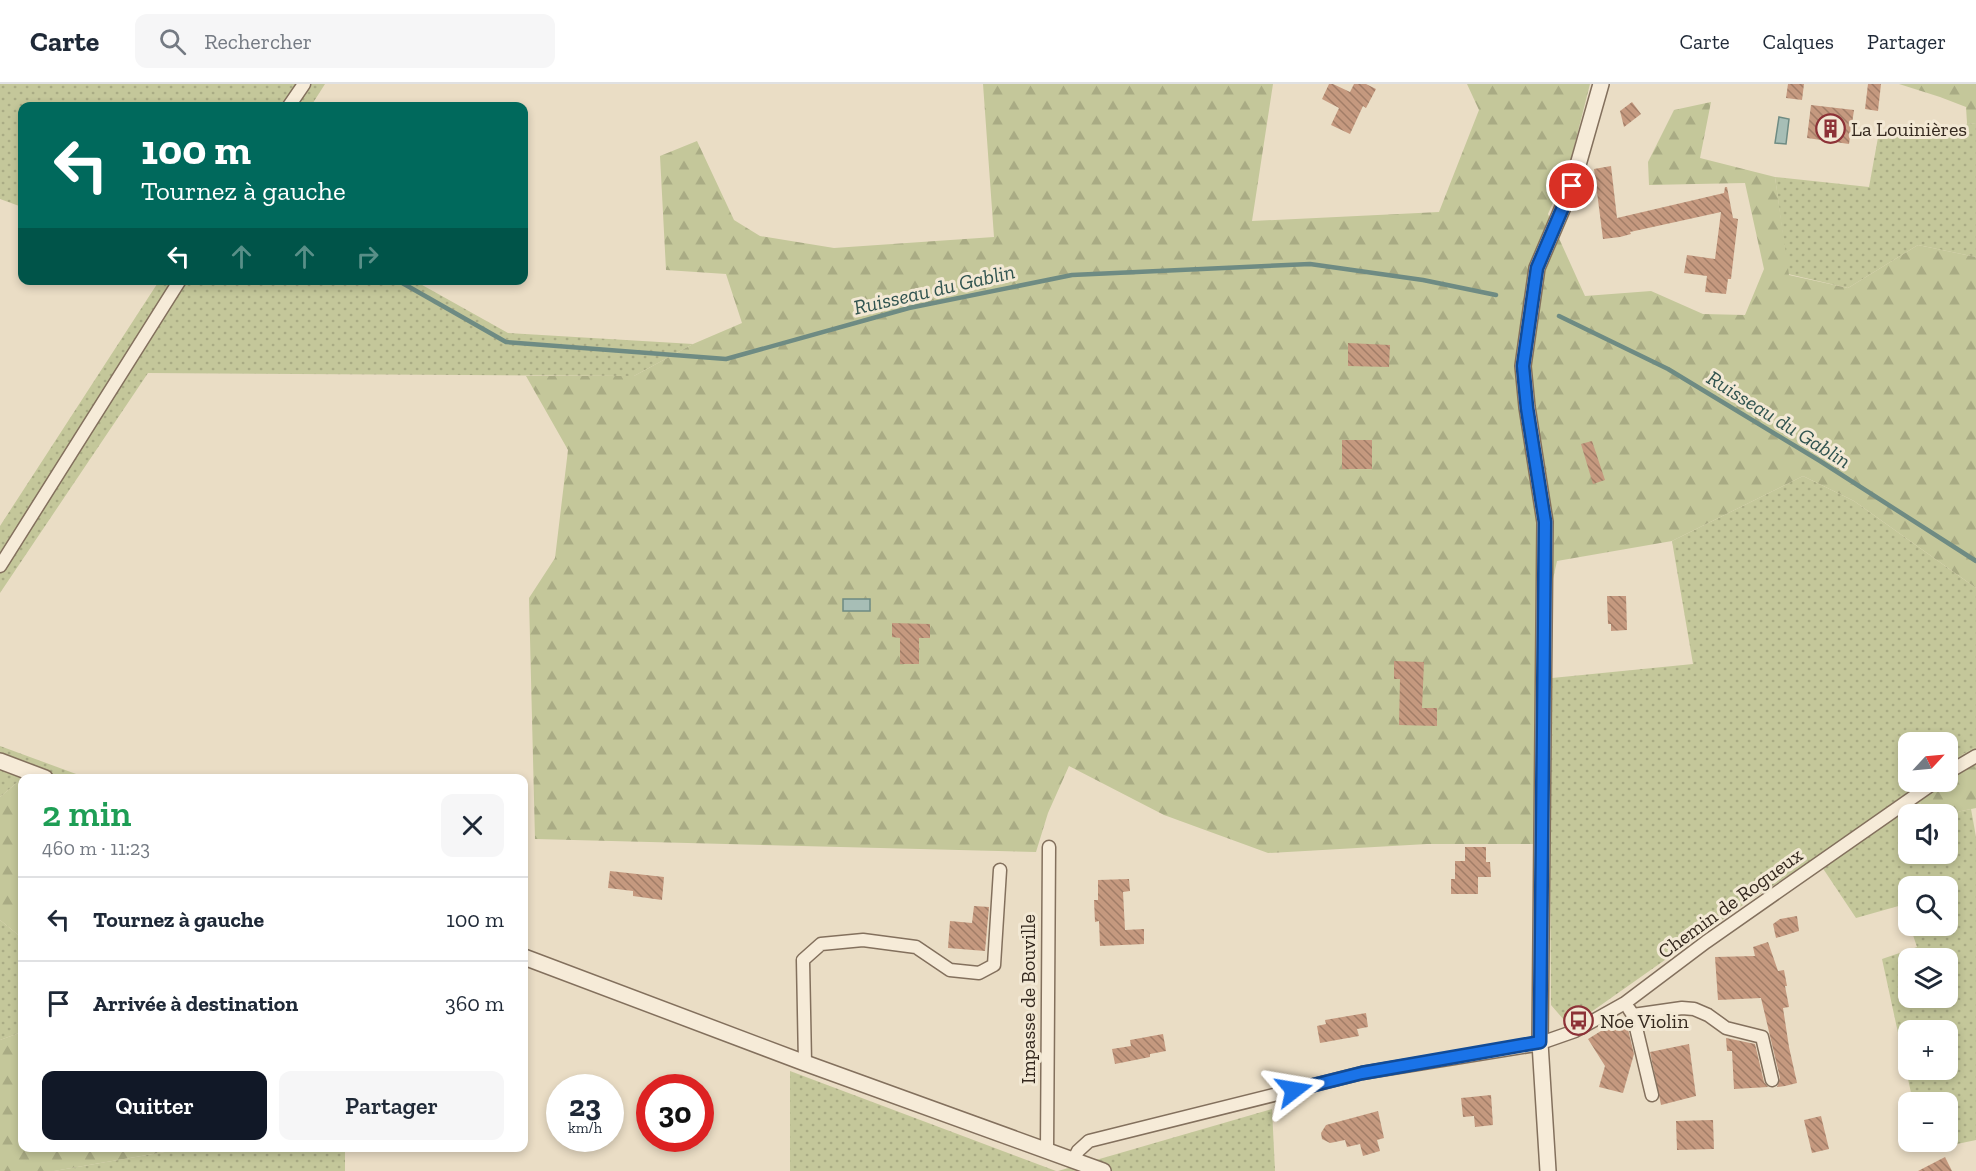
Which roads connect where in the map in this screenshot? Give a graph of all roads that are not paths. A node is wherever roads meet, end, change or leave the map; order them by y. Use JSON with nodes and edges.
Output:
{"nodes":[{"id":1,"x":304,"y":84,"type":"edge"},
{"id":2,"x":1601,"y":84,"type":"edge"},
{"id":3,"x":293,"y":102,"type":"edge"},
{"id":4,"x":177,"y":285,"type":"edge"},
{"id":5,"x":0,"y":566,"type":"edge"},
{"id":6,"x":1976,"y":756,"type":"edge"},
{"id":7,"x":0,"y":761,"type":"edge"},
{"id":8,"x":1958,"y":767,"type":"edge"},
{"id":9,"x":34,"y":774,"type":"edge"},
{"id":10,"x":1921,"y":792,"type":"edge"},
{"id":11,"x":1049,"y":847,"type":"dead end"},
{"id":12,"x":1000,"y":870,"type":"dead end"},
{"id":13,"x":528,"y":959,"type":"edge"},
{"id":14,"x":1625,"y":1003,"type":"junction"},
{"id":15,"x":1633,"y":1015,"type":"junction"},
{"id":16,"x":1540,"y":1042,"type":"junction"},
{"id":17,"x":805,"y":1064,"type":"junction"},
{"id":18,"x":1772,"y":1080,"type":"dead end"},
{"id":19,"x":1652,"y":1095,"type":"dead end"},
{"id":20,"x":1047,"y":1151,"type":"junction"},
{"id":21,"x":1073,"y":1161,"type":"junction"},
{"id":22,"x":1103,"y":1171,"type":"edge"},
{"id":23,"x":1548,"y":1171,"type":"edge"}],
"edges":[{"from":1,"to":3,"type":"street"},
{"from":2,"to":16,"type":"street"},
{"from":4,"to":5,"type":"street"},
{"from":6,"to":8,"type":"street"},
{"from":7,"to":9,"type":"street"},
{"from":10,"to":14,"type":"street","name":"Chemin de Rogueux"},
{"from":11,"to":20,"type":"street","name":"Impasse de Bouville"},
{"from":12,"to":17,"type":"street"},
{"from":13,"to":17,"type":"street"},
{"from":14,"to":15,"type":"street"},
{"from":14,"to":16,"type":"street","name":"Chemin de Rogueux"},
{"from":15,"to":18,"type":"street"},
{"from":15,"to":19,"type":"street"},
{"from":16,"to":21,"type":"street","name":"Chemin de Rogueux"},
{"from":16,"to":23,"type":"street"},
{"from":17,"to":20,"type":"street"},
{"from":20,"to":21,"type":"street"},
{"from":21,"to":22,"type":"street"}]}
